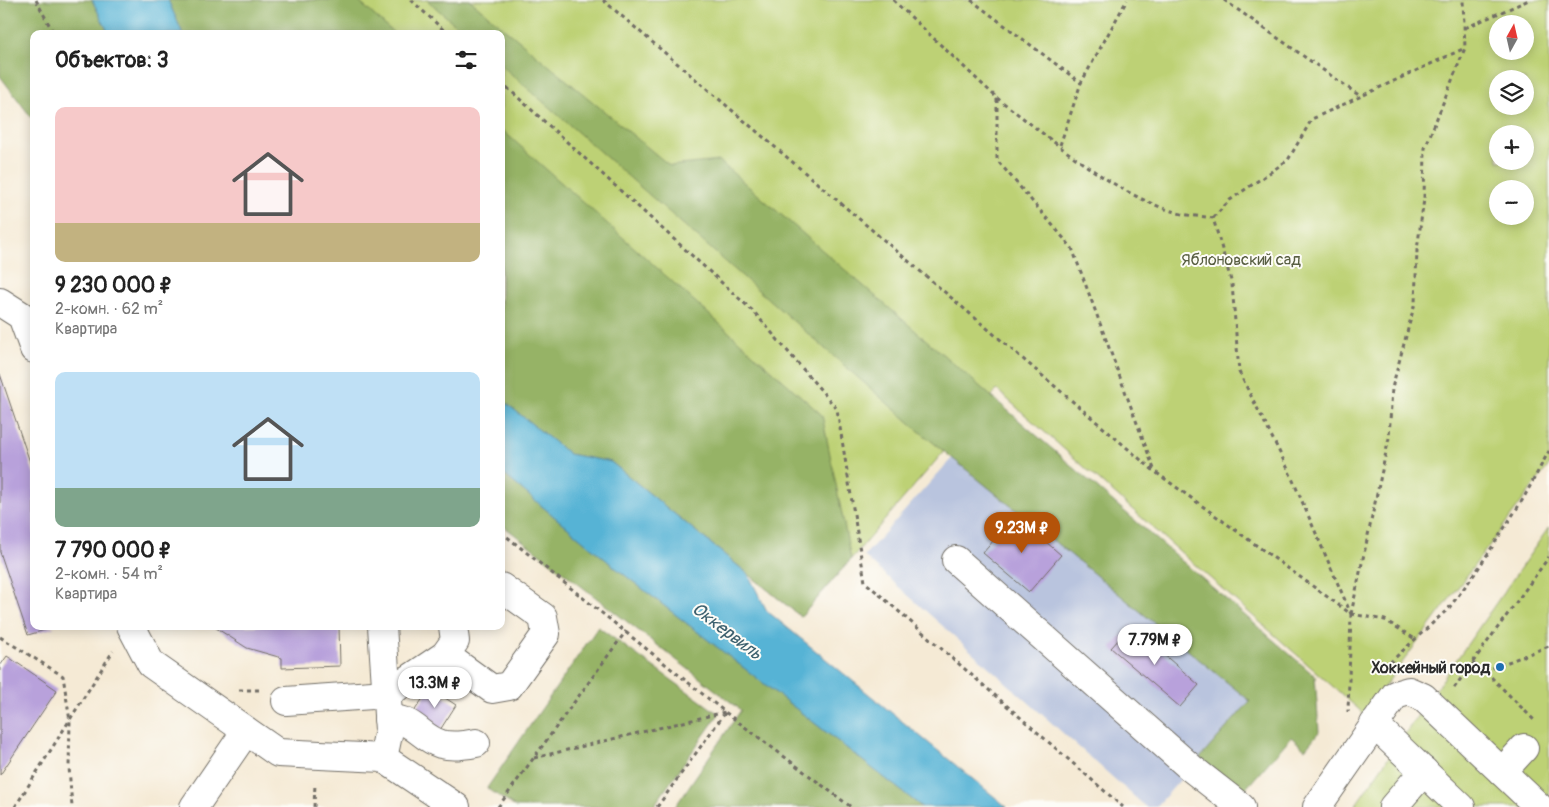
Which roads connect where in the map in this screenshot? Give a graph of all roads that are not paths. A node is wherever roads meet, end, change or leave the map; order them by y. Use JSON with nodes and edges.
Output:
{"nodes":[{"id":1,"x":0,"y":302,"type":"edge"},
{"id":2,"x":30,"y":338,"type":"edge"},
{"id":3,"x":956,"y":560,"type":"dead end"},
{"id":4,"x":505,"y":590,"type":"edge"},
{"id":5,"x":382,"y":630,"type":"edge"},
{"id":6,"x":454,"y":630,"type":"edge"},
{"id":7,"x":124,"y":635,"type":"edge"},
{"id":8,"x":445,"y":655,"type":"junction"},
{"id":9,"x":286,"y":701,"type":"road end"},
{"id":10,"x":388,"y":707,"type":"junction"},
{"id":11,"x":1374,"y":724,"type":"junction"},
{"id":12,"x":246,"y":731,"type":"junction"},
{"id":13,"x":476,"y":743,"type":"dead end"},
{"id":14,"x":1524,"y":748,"type":"dead end"},
{"id":15,"x":383,"y":758,"type":"junction"},
{"id":16,"x":1424,"y":771,"type":"junction"},
{"id":17,"x":1502,"y":772,"type":"junction"},
{"id":18,"x":194,"y":807,"type":"edge"},
{"id":19,"x":456,"y":807,"type":"edge"},
{"id":20,"x":1241,"y":807,"type":"edge"},
{"id":21,"x":1317,"y":807,"type":"edge"},
{"id":22,"x":1393,"y":807,"type":"edge"},
{"id":23,"x":1461,"y":807,"type":"edge"},
{"id":24,"x":1539,"y":807,"type":"edge"}],
"edges":[{"from":1,"to":2,"type":"lane"},
{"from":3,"to":20,"type":"lane"},
{"from":4,"to":8,"type":"lane"},
{"from":5,"to":10,"type":"lane"},
{"from":6,"to":8,"type":"lane"},
{"from":7,"to":12,"type":"lane"},
{"from":8,"to":10,"type":"lane"},
{"from":9,"to":10,"type":"lane"},
{"from":10,"to":13,"type":"lane"},
{"from":10,"to":15,"type":"lane"},
{"from":11,"to":16,"type":"lane"},
{"from":11,"to":17,"type":"lane"},
{"from":11,"to":21,"type":"lane"},
{"from":12,"to":15,"type":"lane"},
{"from":12,"to":18,"type":"lane"},
{"from":14,"to":17,"type":"lane"},
{"from":15,"to":19,"type":"lane"},
{"from":16,"to":22,"type":"lane"},
{"from":16,"to":23,"type":"lane"},
{"from":17,"to":24,"type":"lane"}]}
